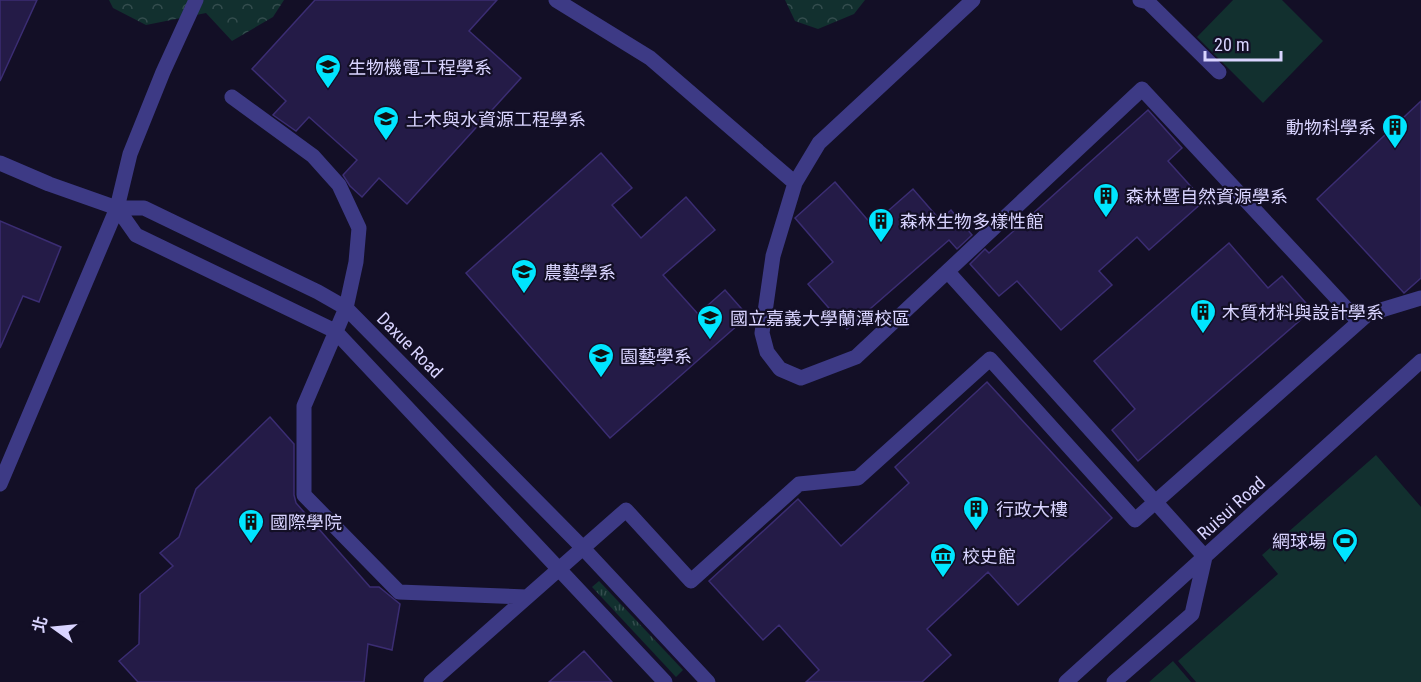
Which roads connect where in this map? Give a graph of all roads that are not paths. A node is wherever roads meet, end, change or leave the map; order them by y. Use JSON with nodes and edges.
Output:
{"nodes":[{"id":1,"x":196,"y":0,"type":"edge"},
{"id":2,"x":556,"y":0,"type":"edge"},
{"id":3,"x":973,"y":0,"type":"edge"},
{"id":4,"x":1140,"y":0,"type":"edge"},
{"id":5,"x":1219,"y":72,"type":"dead end"},
{"id":6,"x":232,"y":97,"type":"dead end"},
{"id":7,"x":0,"y":163,"type":"edge"},
{"id":8,"x":795,"y":183,"type":"junction"},
{"id":9,"x":117,"y":208,"type":"junction"},
{"id":10,"x":948,"y":272,"type":"junction"},
{"id":11,"x":1421,"y":298,"type":"edge"},
{"id":12,"x":346,"y":308,"type":"junction"},
{"id":13,"x":1359,"y":322,"type":"junction"},
{"id":14,"x":335,"y":331,"type":"junction"},
{"id":15,"x":1421,"y":361,"type":"edge"},
{"id":16,"x":0,"y":484,"type":"edge"},
{"id":17,"x":1155,"y":502,"type":"junction"},
{"id":18,"x":582,"y":547,"type":"junction"},
{"id":19,"x":1205,"y":558,"type":"junction"},
{"id":20,"x":558,"y":568,"type":"junction"},
{"id":21,"x":526,"y":597,"type":"junction"},
{"id":22,"x":431,"y":682,"type":"edge"},
{"id":23,"x":665,"y":682,"type":"edge"},
{"id":24,"x":708,"y":682,"type":"edge"},
{"id":25,"x":1066,"y":682,"type":"edge"},
{"id":26,"x":1114,"y":682,"type":"edge"}],
"edges":[{"from":1,"to":9,"type":"street"},
{"from":2,"to":8,"type":"street"},
{"from":3,"to":8,"type":"street"},
{"from":4,"to":5,"type":"street"},
{"from":6,"to":12,"type":"street"},
{"from":7,"to":9,"type":"street","name":"Daxue Road"},
{"from":8,"to":10,"type":"street"},
{"from":9,"to":12,"type":"street","name":"Daxue Road"},
{"from":9,"to":14,"type":"street"},
{"from":9,"to":16,"type":"street"},
{"from":10,"to":13,"type":"street"},
{"from":10,"to":17,"type":"street"},
{"from":11,"to":13,"type":"street"},
{"from":12,"to":14,"type":"street"},
{"from":12,"to":18,"type":"street","name":"Daxue Road"},
{"from":13,"to":17,"type":"street"},
{"from":14,"to":20,"type":"street"},
{"from":14,"to":21,"type":"street"},
{"from":15,"to":19,"type":"street","name":"Ruisui Road"},
{"from":17,"to":18,"type":"street"},
{"from":17,"to":19,"type":"street"},
{"from":18,"to":20,"type":"street"},
{"from":18,"to":24,"type":"street","name":"Daxue Road"},
{"from":19,"to":25,"type":"street","name":"Ruisui Road"},
{"from":19,"to":26,"type":"street"},
{"from":20,"to":21,"type":"street"},
{"from":20,"to":23,"type":"street"},
{"from":21,"to":22,"type":"street"}]}
